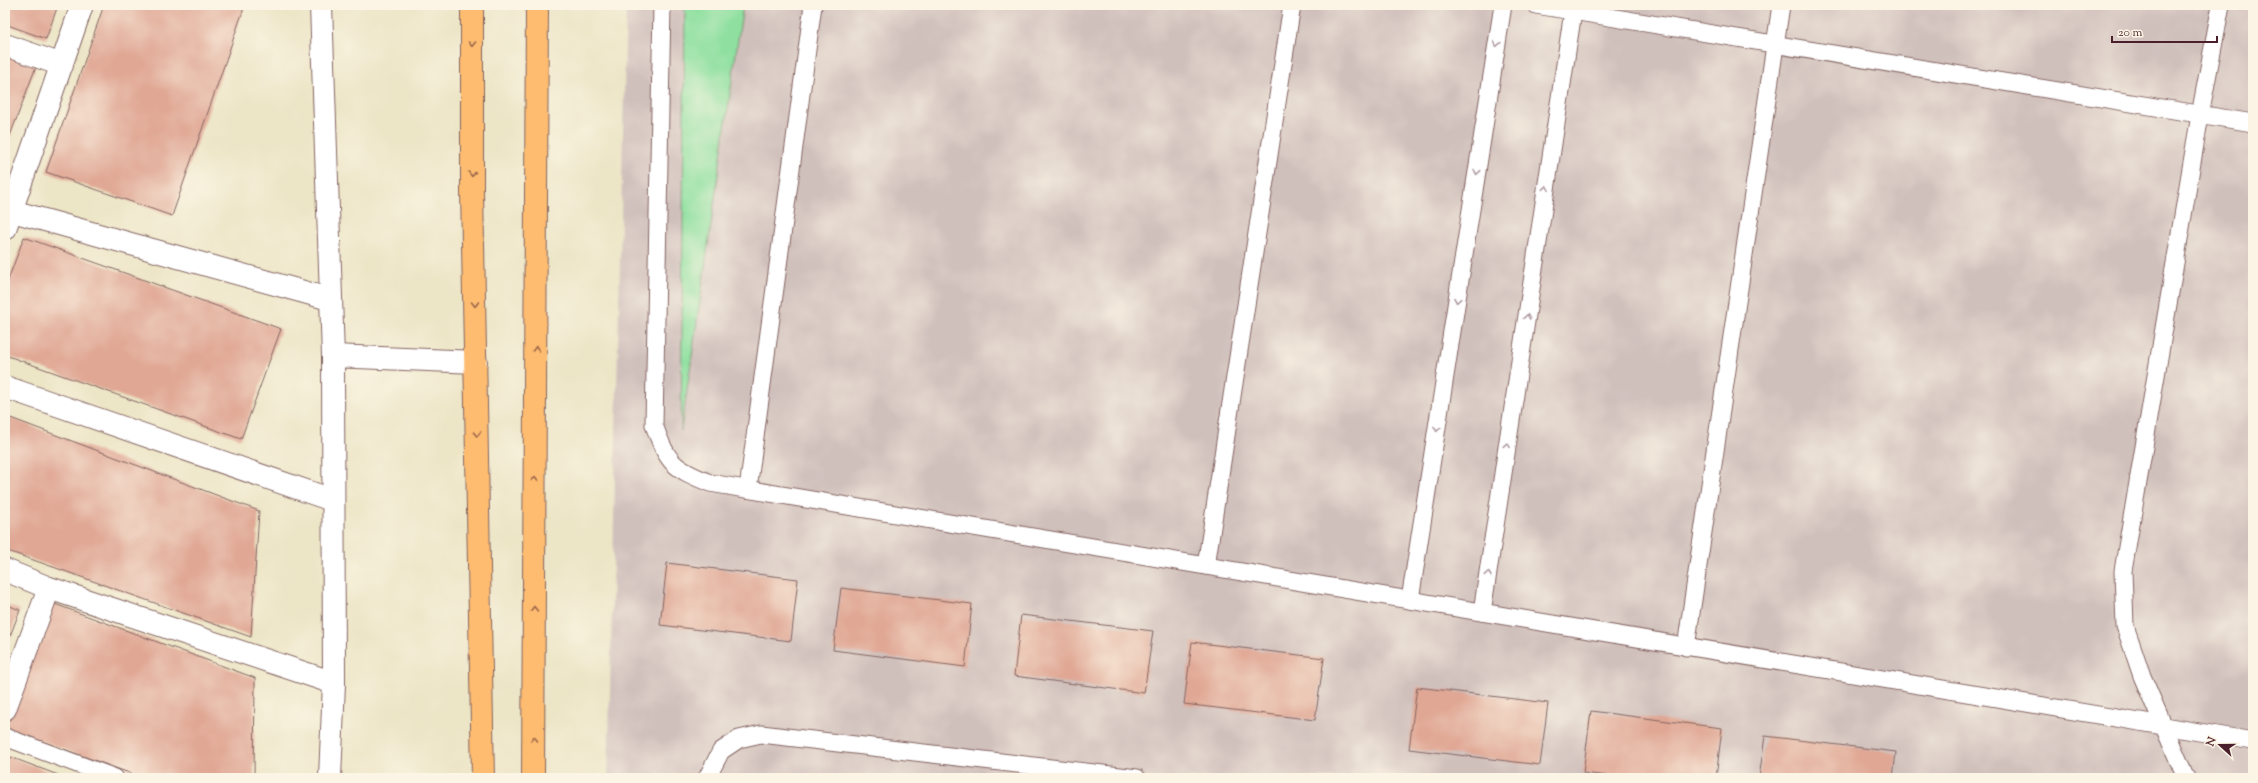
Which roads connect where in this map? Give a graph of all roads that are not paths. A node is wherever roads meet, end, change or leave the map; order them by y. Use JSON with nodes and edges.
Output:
{"nodes":[{"id":1,"x":82,"y":5,"type":"edge"},
{"id":2,"x":321,"y":5,"type":"edge"},
{"id":3,"x":472,"y":5,"type":"edge"},
{"id":4,"x":537,"y":5,"type":"edge"},
{"id":5,"x":662,"y":5,"type":"edge"},
{"id":6,"x":814,"y":5,"type":"edge"},
{"id":7,"x":1292,"y":5,"type":"edge"},
{"id":8,"x":1503,"y":5,"type":"edge"},
{"id":9,"x":1536,"y":5,"type":"edge"},
{"id":10,"x":1781,"y":5,"type":"edge"},
{"id":11,"x":2221,"y":5,"type":"edge"},
{"id":12,"x":1573,"y":8,"type":"edge"},
{"id":13,"x":5,"y":45,"type":"edge"},
{"id":14,"x":1775,"y":45,"type":"junction"},
{"id":15,"x":62,"y":65,"type":"junction"},
{"id":16,"x":2200,"y":114,"type":"junction"},
{"id":17,"x":2253,"y":123,"type":"edge"},
{"id":18,"x":7,"y":217,"type":"edge"},
{"id":19,"x":329,"y":299,"type":"junction"},
{"id":20,"x":333,"y":356,"type":"junction"},
{"id":21,"x":476,"y":362,"type":"junction"},
{"id":22,"x":5,"y":387,"type":"edge"},
{"id":23,"x":748,"y":489,"type":"junction"},
{"id":24,"x":332,"y":500,"type":"junction"},
{"id":25,"x":1206,"y":566,"type":"junction"},
{"id":26,"x":5,"y":570,"type":"edge"},
{"id":27,"x":49,"y":588,"type":"junction"},
{"id":28,"x":1410,"y":600,"type":"junction"},
{"id":29,"x":1482,"y":612,"type":"junction"},
{"id":30,"x":1686,"y":646,"type":"junction"},
{"id":31,"x":334,"y":683,"type":"junction"},
{"id":32,"x":5,"y":709,"type":"edge"},
{"id":33,"x":2165,"y":726,"type":"junction"},
{"id":34,"x":5,"y":737,"type":"edge"},
{"id":35,"x":2253,"y":741,"type":"edge"},
{"id":36,"x":115,"y":778,"type":"edge"},
{"id":37,"x":330,"y":778,"type":"edge"},
{"id":38,"x":483,"y":778,"type":"edge"},
{"id":39,"x":533,"y":778,"type":"edge"},
{"id":40,"x":707,"y":778,"type":"edge"},
{"id":41,"x":1137,"y":778,"type":"edge"},
{"id":42,"x":2186,"y":778,"type":"edge"}],
"edges":[{"from":1,"to":15,"type":"street"},
{"from":2,"to":19,"type":"street"},
{"from":3,"to":21,"type":"highway","one_way":true},
{"from":39,"to":4,"type":"highway","one_way":true},
{"from":5,"to":23,"type":"lane"},
{"from":6,"to":23,"type":"lane"},
{"from":7,"to":25,"type":"lane"},
{"from":8,"to":28,"type":"lane","one_way":true},
{"from":9,"to":12,"type":"lane"},
{"from":10,"to":14,"type":"lane"},
{"from":11,"to":16,"type":"lane"},
{"from":12,"to":14,"type":"lane"},
{"from":29,"to":12,"type":"lane","one_way":true},
{"from":13,"to":15,"type":"street"},
{"from":14,"to":16,"type":"lane"},
{"from":14,"to":30,"type":"lane"},
{"from":15,"to":18,"type":"street"},
{"from":16,"to":17,"type":"lane"},
{"from":16,"to":33,"type":"lane"},
{"from":18,"to":19,"type":"street"},
{"from":19,"to":20,"type":"street"},
{"from":20,"to":21,"type":"street"},
{"from":20,"to":24,"type":"street"},
{"from":21,"to":38,"type":"highway","one_way":true},
{"from":22,"to":24,"type":"street"},
{"from":23,"to":25,"type":"lane"},
{"from":24,"to":31,"type":"street"},
{"from":25,"to":28,"type":"lane"},
{"from":26,"to":27,"type":"street"},
{"from":27,"to":31,"type":"street"},
{"from":27,"to":32,"type":"street"},
{"from":28,"to":29,"type":"lane"},
{"from":29,"to":30,"type":"lane"},
{"from":30,"to":33,"type":"lane"},
{"from":31,"to":37,"type":"street"},
{"from":33,"to":35,"type":"lane"},
{"from":33,"to":42,"type":"lane"},
{"from":34,"to":36,"type":"lane"},
{"from":40,"to":41,"type":"lane"}]}
